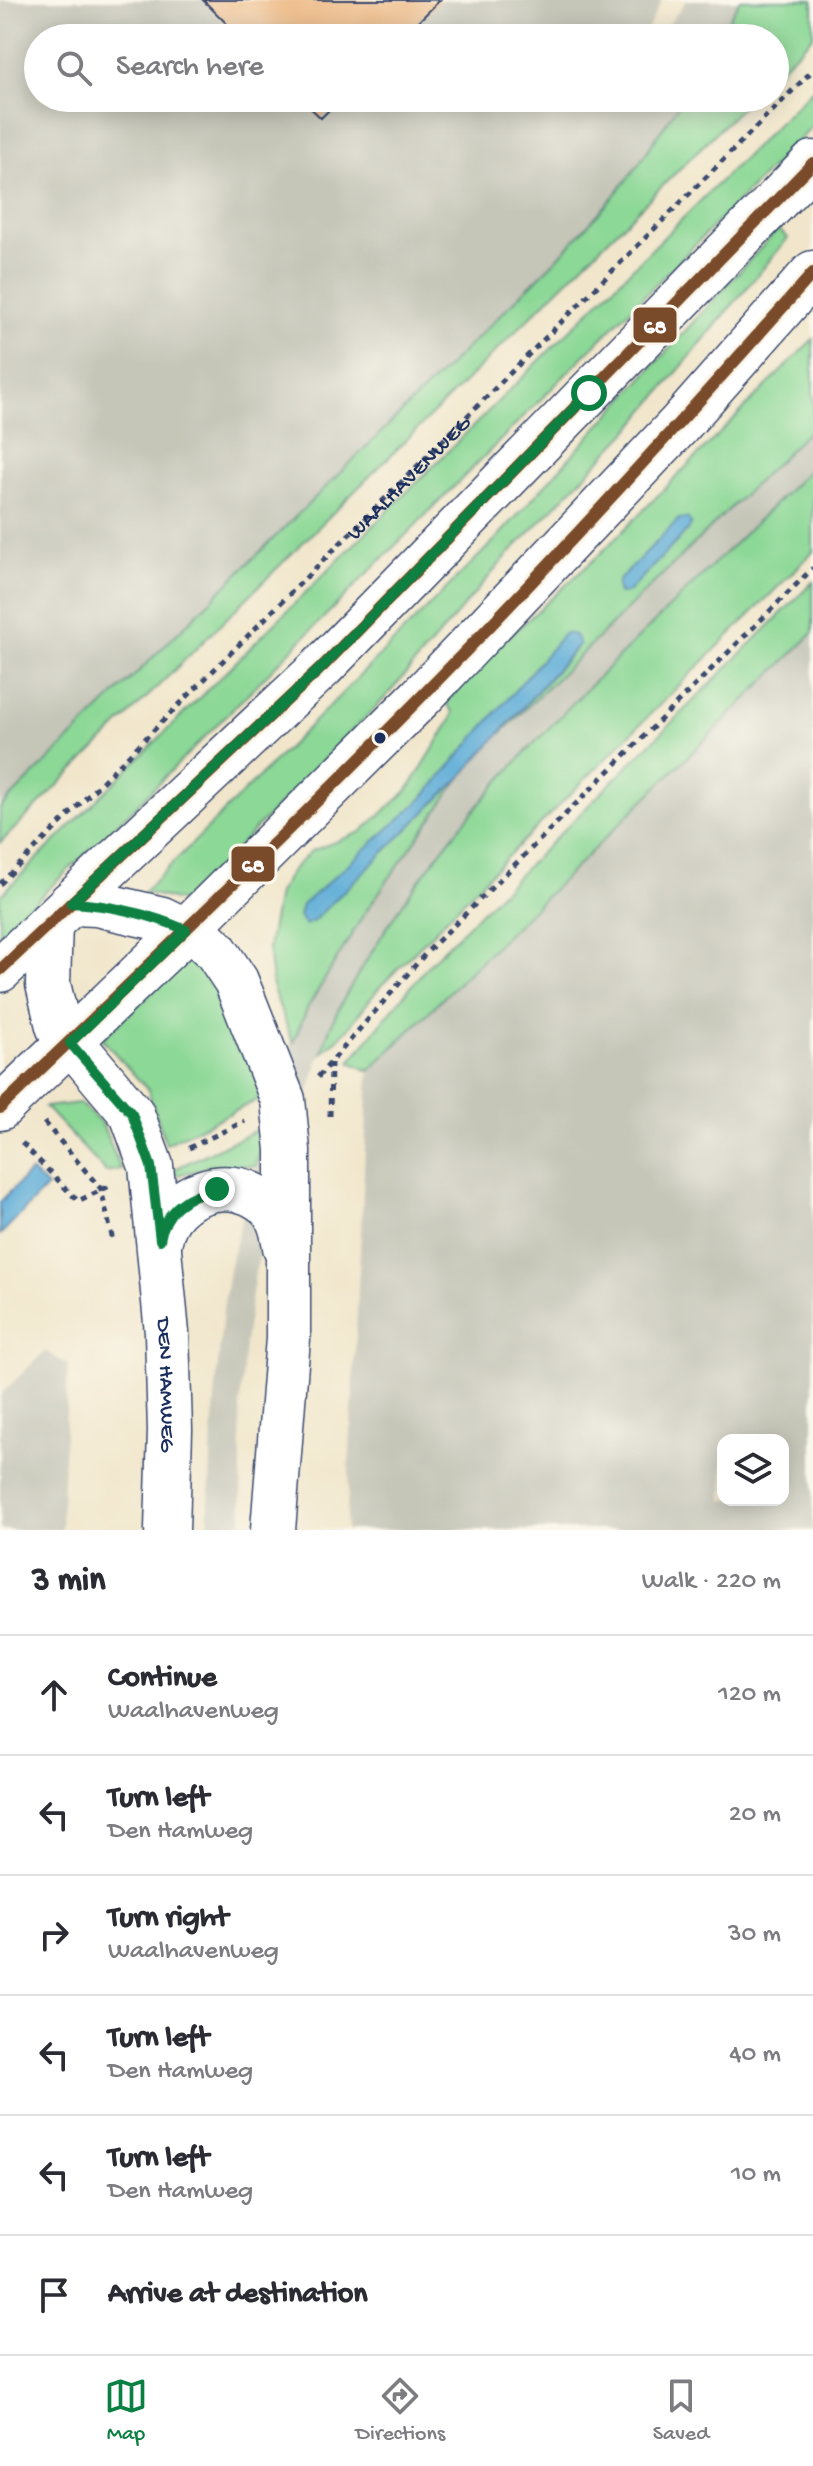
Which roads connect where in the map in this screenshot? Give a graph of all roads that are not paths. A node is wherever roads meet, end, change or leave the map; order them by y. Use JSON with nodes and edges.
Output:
{"nodes":[{"id":1,"x":813,"y":163,"type":"edge"},
{"id":2,"x":813,"y":273,"type":"edge"},
{"id":3,"x":251,"y":863,"type":"junction"},
{"id":4,"x":61,"y":913,"type":"junction"},
{"id":5,"x":186,"y":930,"type":"junction"},
{"id":6,"x":0,"y":970,"type":"edge"},
{"id":7,"x":236,"y":981,"type":"junction"},
{"id":8,"x":70,"y":1043,"type":"junction"},
{"id":9,"x":12,"y":1113,"type":"edge"},
{"id":10,"x":160,"y":1240,"type":"junction"},
{"id":11,"x":287,"y":1276,"type":"junction"},
{"id":12,"x":167,"y":1530,"type":"edge"},
{"id":13,"x":273,"y":1530,"type":"edge"}],
"edges":[{"from":1,"to":4,"type":"street"},
{"from":2,"to":3,"type":"street"},
{"from":3,"to":5,"type":"street"},
{"from":3,"to":7,"type":"street"},
{"from":4,"to":5,"type":"street"},
{"from":4,"to":6,"type":"street"},
{"from":4,"to":8,"type":"street","name":"DEN HAMWEG"},
{"from":5,"to":7,"type":"street"},
{"from":5,"to":8,"type":"street"},
{"from":7,"to":11,"type":"street"},
{"from":8,"to":9,"type":"street"},
{"from":8,"to":10,"type":"street","name":"DEN HAMWEG"},
{"from":10,"to":11,"type":"street"},
{"from":10,"to":12,"type":"street","name":"DEN HAMWEG"},
{"from":11,"to":13,"type":"street"}]}
